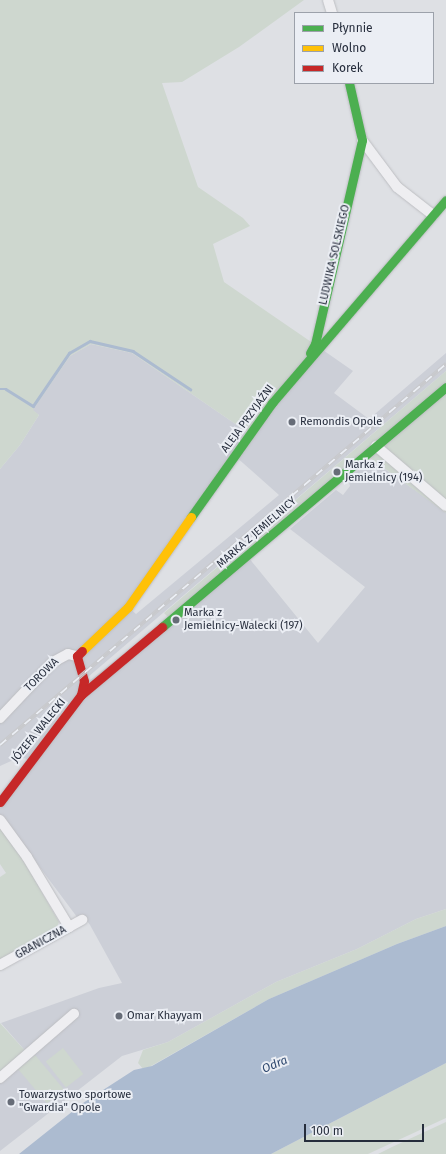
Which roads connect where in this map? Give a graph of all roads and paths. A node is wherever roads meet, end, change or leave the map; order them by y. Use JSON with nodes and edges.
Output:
{"nodes":[{"id":1,"x":328,"y":0,"type":"edge"},
{"id":2,"x":332,"y":12,"type":"edge"},
{"id":3,"x":350,"y":84,"type":"edge"},
{"id":4,"x":362,"y":140,"type":"junction"},
{"id":5,"x":446,"y":200,"type":"edge"},
{"id":6,"x":433,"y":215,"type":"junction"},
{"id":7,"x":303,"y":367,"type":"junction"},
{"id":8,"x":446,"y":387,"type":"edge"},
{"id":9,"x":376,"y":446,"type":"junction"},
{"id":10,"x":446,"y":506,"type":"edge"},
{"id":11,"x":77,"y":656,"type":"junction"},
{"id":12,"x":82,"y":695,"type":"junction"},
{"id":13,"x":0,"y":718,"type":"edge"},
{"id":14,"x":0,"y":802,"type":"edge"},
{"id":15,"x":0,"y":820,"type":"edge"},
{"id":16,"x":82,"y":920,"type":"dead end"},
{"id":17,"x":69,"y":927,"type":"junction"},
{"id":18,"x":0,"y":965,"type":"edge"},
{"id":19,"x":74,"y":1014,"type":"dead end"},
{"id":20,"x":0,"y":1078,"type":"edge"}],
"edges":[{"from":1,"to":2,"type":"street"},
{"from":3,"to":4,"type":"street","name":"LUDWIKA SOLSKIEGO"},
{"from":4,"to":6,"type":"street","name":"LUDWIKA SOLSKIEGO"},
{"from":4,"to":7,"type":"street","name":"LUDWIKA SOLSKIEGO"},
{"from":5,"to":6,"type":"street","name":"ALEJA PRZYJAŹNI"},
{"from":6,"to":7,"type":"street","name":"ALEJA PRZYJAŹNI"},
{"from":7,"to":11,"type":"street","name":"ALEJA PRZYJAŹNI"},
{"from":8,"to":9,"type":"street","name":"MARKA Z JEMIELNICY"},
{"from":9,"to":10,"type":"street"},
{"from":9,"to":12,"type":"street","name":"MARKA Z JEMIELNICY"},
{"from":11,"to":12,"type":"street"},
{"from":11,"to":13,"type":"street","name":"TOROWA"},
{"from":12,"to":14,"type":"street","name":"JÓZEFA WALECKI"},
{"from":15,"to":17,"type":"street"},
{"from":16,"to":17,"type":"street","name":"GRANICZNA"},
{"from":17,"to":18,"type":"street","name":"GRANICZNA"},
{"from":19,"to":20,"type":"street"}]}
